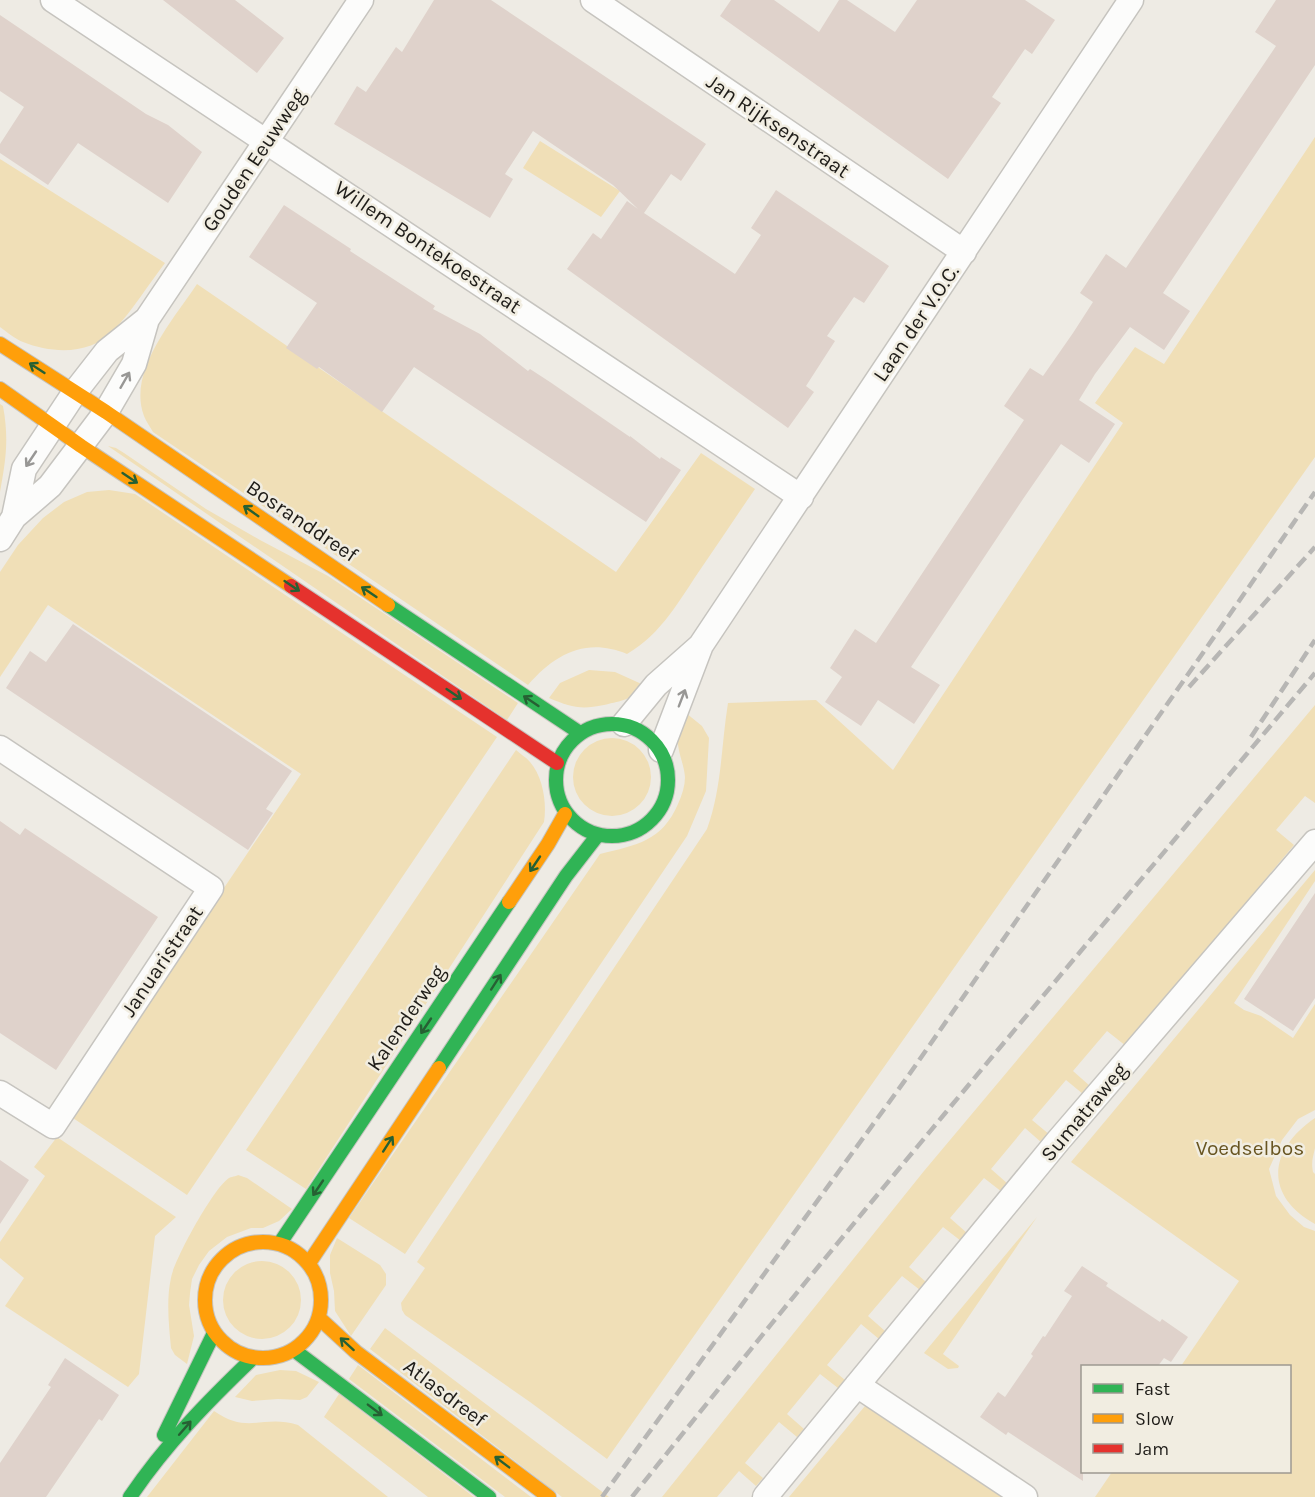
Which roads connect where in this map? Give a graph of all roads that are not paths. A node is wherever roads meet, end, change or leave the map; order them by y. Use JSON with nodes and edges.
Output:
{"nodes":[{"id":1,"x":53,"y":0,"type":"edge"},
{"id":2,"x":361,"y":0,"type":"edge"},
{"id":3,"x":593,"y":0,"type":"edge"},
{"id":4,"x":1128,"y":1,"type":"edge"},
{"id":5,"x":268,"y":141,"type":"junction"},
{"id":6,"x":964,"y":252,"type":"junction"},
{"id":7,"x":147,"y":319,"type":"junction"},
{"id":8,"x":0,"y":345,"type":"edge"},
{"id":9,"x":0,"y":389,"type":"edge"},
{"id":10,"x":75,"y":392,"type":"junction"},
{"id":11,"x":106,"y":412,"type":"junction"},
{"id":12,"x":53,"y":426,"type":"junction"},
{"id":13,"x":81,"y":446,"type":"junction"},
{"id":14,"x":801,"y":497,"type":"junction"},
{"id":15,"x":14,"y":517,"type":"junction"},
{"id":16,"x":0,"y":540,"type":"edge"},
{"id":17,"x":701,"y":645,"type":"junction"},
{"id":18,"x":624,"y":724,"type":"junction"},
{"id":19,"x":580,"y":733,"type":"junction"},
{"id":20,"x":0,"y":748,"type":"edge"},
{"id":21,"x":661,"y":750,"type":"junction"},
{"id":22,"x":557,"y":763,"type":"junction"},
{"id":23,"x":566,"y":814,"type":"junction"},
{"id":24,"x":597,"y":836,"type":"junction"},
{"id":25,"x":1315,"y":842,"type":"edge"},
{"id":26,"x":0,"y":1093,"type":"edge"},
{"id":27,"x":280,"y":1244,"type":"junction"},
{"id":28,"x":309,"y":1263,"type":"junction"},
{"id":29,"x":319,"y":1318,"type":"junction"},
{"id":30,"x":214,"y":1333,"type":"junction"},
{"id":31,"x":294,"y":1350,"type":"junction"},
{"id":32,"x":253,"y":1358,"type":"junction"},
{"id":33,"x":857,"y":1385,"type":"junction"},
{"id":34,"x":146,"y":1472,"type":"junction"},
{"id":35,"x":130,"y":1497,"type":"edge"},
{"id":36,"x":489,"y":1497,"type":"edge"},
{"id":37,"x":549,"y":1497,"type":"edge"},
{"id":38,"x":765,"y":1497,"type":"edge"},
{"id":39,"x":1025,"y":1497,"type":"edge"}],
"edges":[{"from":1,"to":5,"type":"street","name":"Willem Bontekoestraat"},
{"from":2,"to":5,"type":"street","name":"Gouden Eeuwweg"},
{"from":3,"to":6,"type":"street","name":"Jan Rijksenstraat"},
{"from":4,"to":6,"type":"street","name":"Laan der V.O.C."},
{"from":5,"to":7,"type":"street","name":"Gouden Eeuwweg"},
{"from":5,"to":14,"type":"street","name":"Willem Bontekoestraat"},
{"from":6,"to":14,"type":"street","name":"Laan der V.O.C."},
{"from":7,"to":10,"type":"street","name":"Gouden Eeuwweg"},
{"from":11,"to":7,"type":"street","name":"Gouden Eeuwweg","one_way":true},
{"from":10,"to":8,"type":"main road","name":"Bosranddreef","one_way":true},
{"from":9,"to":12,"type":"main road"},
{"from":10,"to":11,"type":"main road","name":"Bosranddreef"},
{"from":10,"to":12,"type":"street","name":"Gouden Eeuwweg"},
{"from":11,"to":13,"type":"street","name":"Gouden Eeuwweg"},
{"from":19,"to":11,"type":"main road","name":"Bosranddreef","one_way":true},
{"from":12,"to":13,"type":"main road"},
{"from":12,"to":15,"type":"street","name":"Gouden Eeuwweg","one_way":true},
{"from":13,"to":15,"type":"street","name":"Gouden Eeuwweg"},
{"from":13,"to":22,"type":"main road","one_way":true},
{"from":14,"to":17,"type":"street","name":"Laan der V.O.C."},
{"from":15,"to":16,"type":"street"},
{"from":17,"to":18,"type":"street","name":"Laan der V.O.C."},
{"from":21,"to":17,"type":"street","name":"Laan der V.O.C.","one_way":true},
{"from":18,"to":19,"type":"main road"},
{"from":18,"to":21,"type":"main road"},
{"from":19,"to":22,"type":"main road"},
{"from":20,"to":26,"type":"street","name":"Januaristraat"},
{"from":21,"to":24,"type":"main road"},
{"from":22,"to":23,"type":"main road"},
{"from":23,"to":24,"type":"main road"},
{"from":23,"to":27,"type":"main road","name":"Kalenderweg","one_way":true},
{"from":28,"to":24,"type":"main road","one_way":true},
{"from":25,"to":33,"type":"street","name":"Sumatraweg"},
{"from":27,"to":28,"type":"main road"},
{"from":27,"to":30,"type":"main road"},
{"from":28,"to":29,"type":"main road"},
{"from":29,"to":31,"type":"main road"},
{"from":37,"to":29,"type":"main road","name":"Atlasdreef","one_way":true},
{"from":30,"to":32,"type":"main road"},
{"from":30,"to":34,"type":"main road"},
{"from":31,"to":32,"type":"main road"},
{"from":31,"to":36,"type":"main road","one_way":true},
{"from":34,"to":32,"type":"main road","one_way":true},
{"from":33,"to":38,"type":"street","name":"Sumatraweg"},
{"from":33,"to":39,"type":"street"},
{"from":34,"to":35,"type":"main road"}]}
